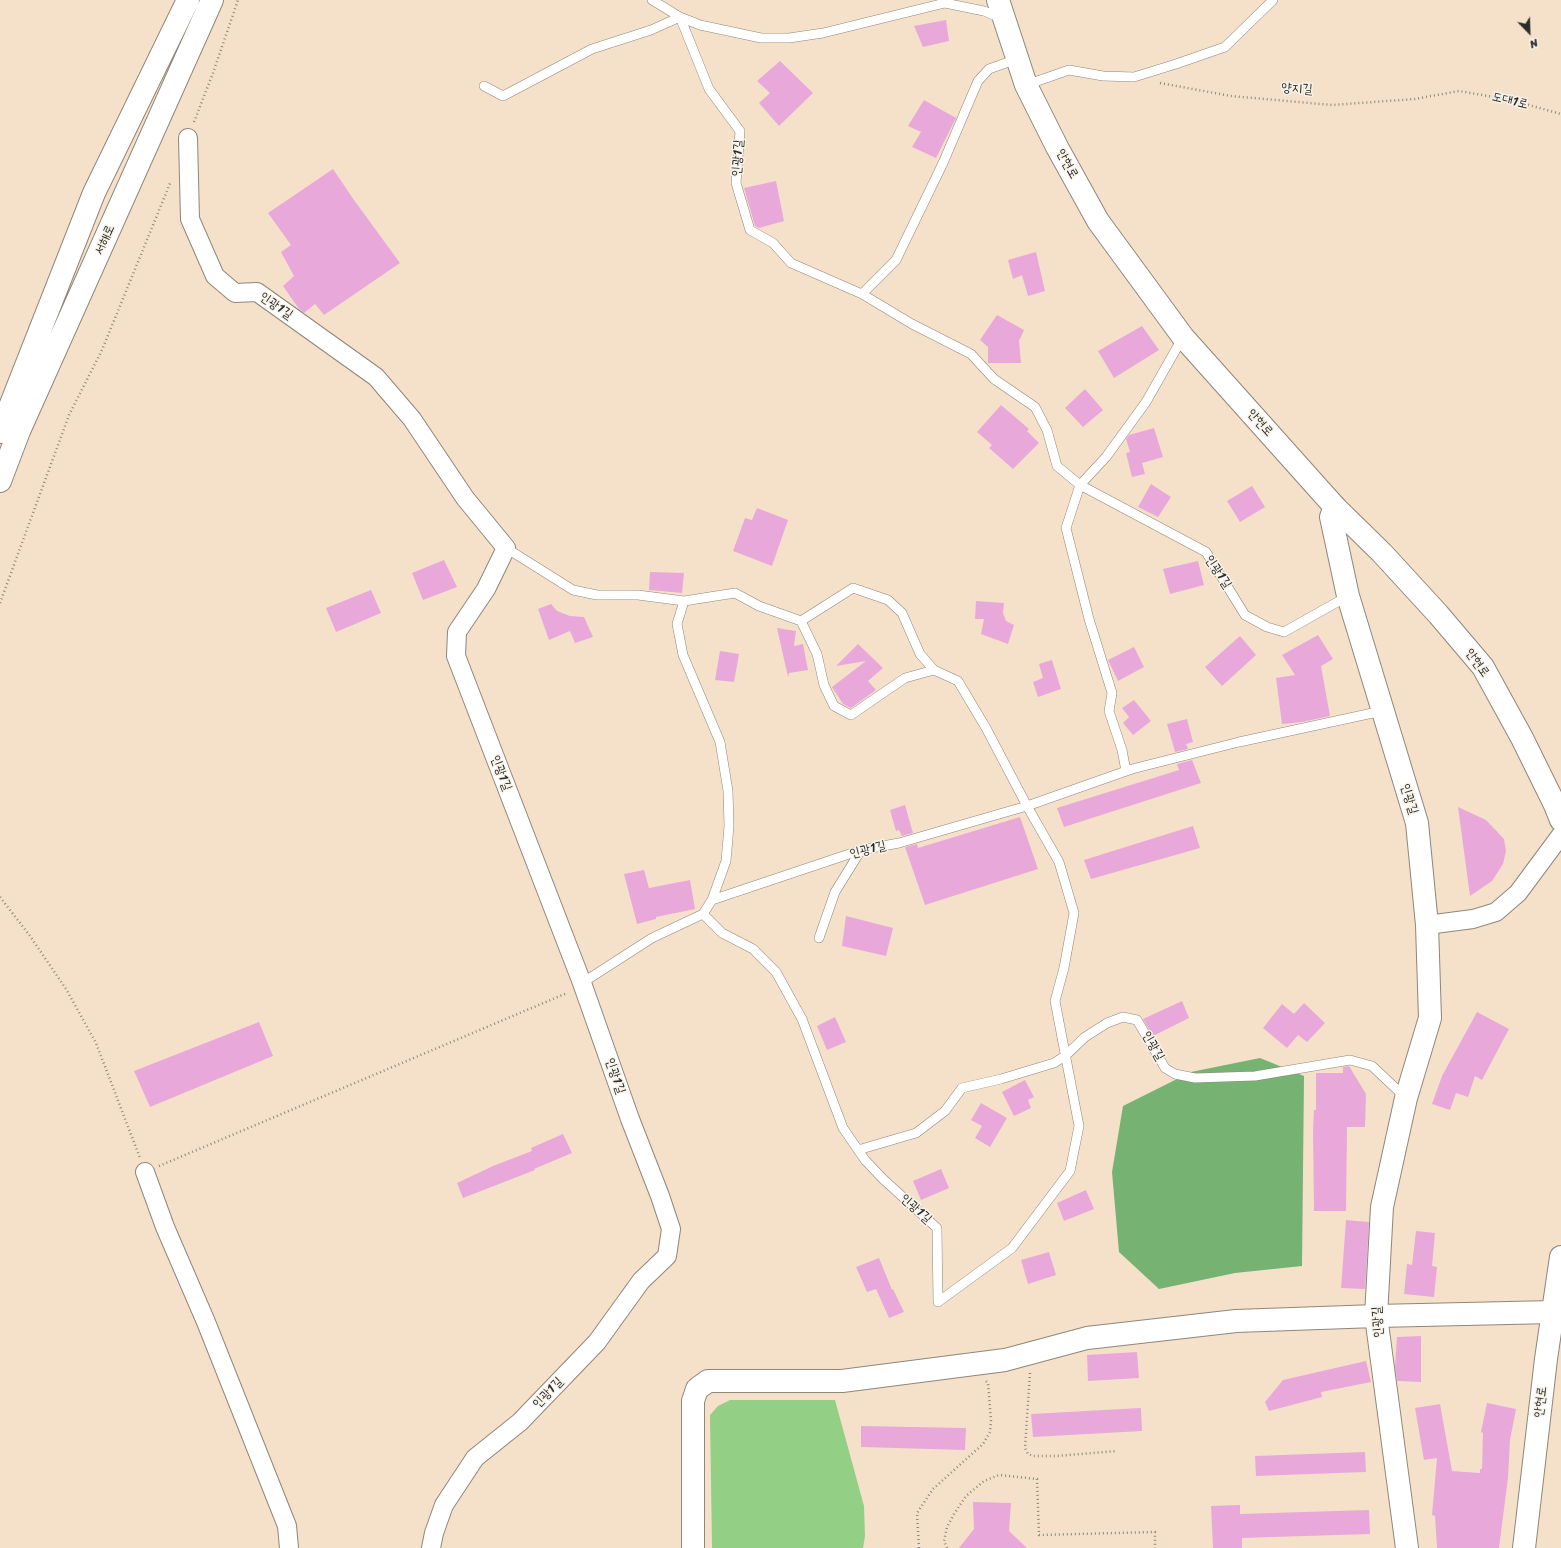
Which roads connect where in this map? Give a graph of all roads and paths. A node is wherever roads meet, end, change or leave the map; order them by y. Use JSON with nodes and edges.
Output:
{"nodes":[{"id":1,"x":188,"y":0,"type":"edge"},
{"id":2,"x":212,"y":0,"type":"edge"},
{"id":3,"x":238,"y":0,"type":"edge"},
{"id":4,"x":652,"y":0,"type":"edge"},
{"id":5,"x":1273,"y":0,"type":"edge"},
{"id":6,"x":1000,"y":9,"type":"edge"},
{"id":7,"x":680,"y":17,"type":"junction"},
{"id":8,"x":1017,"y":59,"type":"junction"},
{"id":9,"x":1134,"y":76,"type":"junction"},
{"id":10,"x":1026,"y":85,"type":"junction"},
{"id":11,"x":484,"y":86,"type":"dead end"},
{"id":12,"x":1459,"y":91,"type":"joint"},
{"id":13,"x":1561,"y":114,"type":"edge"},
{"id":14,"x":188,"y":138,"type":"joint"},
{"id":15,"x":173,"y":174,"type":"dead end"},
{"id":16,"x":862,"y":294,"type":"junction"},
{"id":17,"x":1183,"y":337,"type":"junction"},
{"id":18,"x":0,"y":432,"type":"edge"},
{"id":19,"x":0,"y":481,"type":"edge"},
{"id":20,"x":1080,"y":486,"type":"junction"},
{"id":21,"x":1335,"y":507,"type":"junction"},
{"id":22,"x":506,"y":548,"type":"junction"},
{"id":23,"x":1348,"y":596,"type":"junction"},
{"id":24,"x":684,"y":601,"type":"junction"},
{"id":25,"x":0,"y":603,"type":"edge"},
{"id":26,"x":801,"y":621,"type":"junction"},
{"id":27,"x":934,"y":670,"type":"junction"},
{"id":28,"x":1382,"y":711,"type":"junction"},
{"id":29,"x":1126,"y":771,"type":"junction"},
{"id":30,"x":1026,"y":806,"type":"junction"},
{"id":31,"x":1559,"y":808,"type":"edge"},
{"id":32,"x":1561,"y":835,"type":"edge"},
{"id":33,"x":861,"y":850,"type":"junction"},
{"id":34,"x":0,"y":896,"type":"edge"},
{"id":35,"x":712,"y":900,"type":"junction"},
{"id":36,"x":703,"y":914,"type":"junction"},
{"id":37,"x":1427,"y":924,"type":"junction"},
{"id":38,"x":819,"y":938,"type":"dead end"},
{"id":39,"x":582,"y":982,"type":"junction"},
{"id":40,"x":1065,"y":1056,"type":"junction"},
{"id":41,"x":1406,"y":1098,"type":"junction"},
{"id":42,"x":858,"y":1150,"type":"junction"},
{"id":43,"x":145,"y":1172,"type":"junction"},
{"id":44,"x":1561,"y":1257,"type":"edge"},
{"id":45,"x":1553,"y":1312,"type":"junction"},
{"id":46,"x":1376,"y":1316,"type":"junction"},
{"id":47,"x":1035,"y":1371,"type":"dead end"},
{"id":48,"x":984,"y":1380,"type":"dead end"},
{"id":49,"x":1117,"y":1451,"type":"dead end"},
{"id":50,"x":289,"y":1548,"type":"edge"},
{"id":51,"x":431,"y":1548,"type":"edge"},
{"id":52,"x":693,"y":1548,"type":"edge"},
{"id":53,"x":919,"y":1548,"type":"edge"},
{"id":54,"x":947,"y":1548,"type":"edge"},
{"id":55,"x":1155,"y":1548,"type":"edge"},
{"id":56,"x":1407,"y":1548,"type":"edge"},
{"id":57,"x":1524,"y":1548,"type":"edge"}],
"edges":[{"from":1,"to":18,"type":"main road","name":"서해로"},
{"from":2,"to":19,"type":"main road","name":"서해로"},
{"from":3,"to":14,"type":"path"},
{"from":4,"to":7,"type":"lane"},
{"from":5,"to":9,"type":"lane"},
{"from":6,"to":7,"type":"lane"},
{"from":6,"to":8,"type":"main road","name":"안현로"},
{"from":7,"to":11,"type":"lane"},
{"from":7,"to":16,"type":"lane","name":"인광1길"},
{"from":8,"to":10,"type":"main road","name":"안현로"},
{"from":8,"to":16,"type":"lane"},
{"from":9,"to":10,"type":"lane"},
{"from":9,"to":12,"type":"path","name":"양지길"},
{"from":10,"to":17,"type":"main road","name":"안현로"},
{"from":12,"to":13,"type":"path","name":"도대1로"},
{"from":14,"to":22,"type":"street","name":"인광1길"},
{"from":15,"to":25,"type":"path"},
{"from":16,"to":20,"type":"lane","name":"인광1길"},
{"from":17,"to":20,"type":"lane"},
{"from":17,"to":21,"type":"main road","name":"안현로"},
{"from":20,"to":23,"type":"lane","name":"인광1길"},
{"from":20,"to":29,"type":"lane"},
{"from":21,"to":23,"type":"main road","name":"인광길"},
{"from":21,"to":31,"type":"main road","name":"안현로"},
{"from":22,"to":24,"type":"lane","name":"인광1길"},
{"from":22,"to":39,"type":"street","name":"인광1길"},
{"from":23,"to":28,"type":"main road","name":"인광길"},
{"from":24,"to":26,"type":"lane","name":"인광1길"},
{"from":24,"to":35,"type":"lane"},
{"from":26,"to":27,"type":"lane"},
{"from":26,"to":27,"type":"lane"},
{"from":27,"to":30,"type":"lane"},
{"from":28,"to":29,"type":"lane","name":"인광1길"},
{"from":28,"to":37,"type":"main road","name":"인광길"},
{"from":29,"to":30,"type":"lane","name":"인광1길"},
{"from":30,"to":33,"type":"lane","name":"인광1길"},
{"from":30,"to":40,"type":"lane"},
{"from":32,"to":37,"type":"street"},
{"from":33,"to":35,"type":"lane","name":"인광1길"},
{"from":33,"to":38,"type":"lane"},
{"from":34,"to":43,"type":"path"},
{"from":35,"to":36,"type":"lane"},
{"from":36,"to":39,"type":"lane"},
{"from":36,"to":42,"type":"lane","name":"인광1길"},
{"from":37,"to":41,"type":"main road","name":"인광길"},
{"from":39,"to":43,"type":"path"},
{"from":39,"to":51,"type":"street","name":"인광1길"},
{"from":40,"to":41,"type":"lane","name":"인광길"},
{"from":40,"to":42,"type":"lane","name":"인광길"},
{"from":40,"to":42,"type":"lane","name":"인광1길"},
{"from":41,"to":46,"type":"main road","name":"인광길"},
{"from":43,"to":50,"type":"street"},
{"from":44,"to":45,"type":"main road","name":"안현로"},
{"from":45,"to":46,"type":"main road"},
{"from":45,"to":57,"type":"main road","name":"안현로"},
{"from":46,"to":52,"type":"main road"},
{"from":46,"to":56,"type":"main road","name":"인광길"},
{"from":47,"to":49,"type":"path"},
{"from":48,"to":53,"type":"path"},
{"from":54,"to":55,"type":"path"}]}
